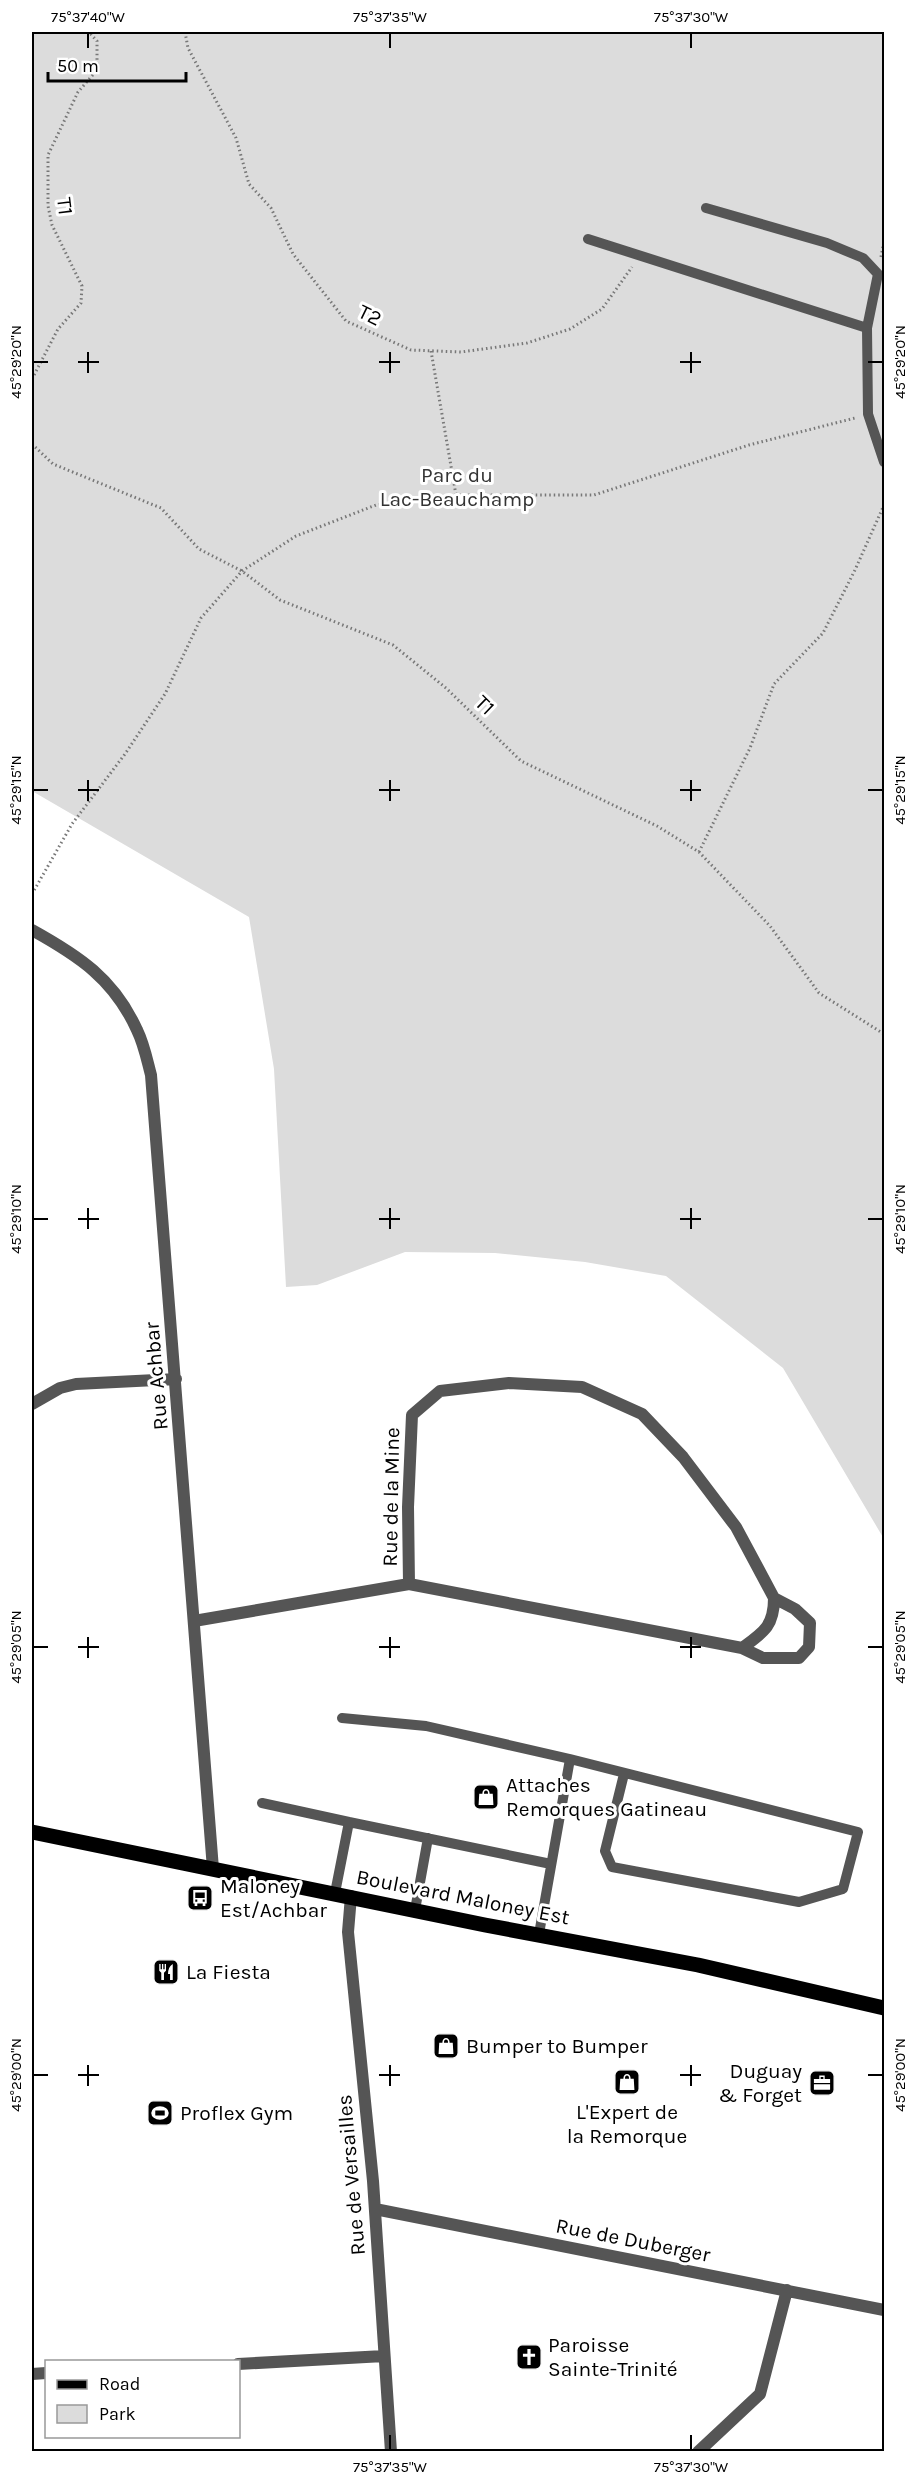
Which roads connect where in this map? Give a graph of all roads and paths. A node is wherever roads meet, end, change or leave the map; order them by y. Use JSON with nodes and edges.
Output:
{"nodes":[{"id":1,"x":89,"y":32,"type":"edge"},
{"id":2,"x":185,"y":32,"type":"edge"},
{"id":3,"x":706,"y":208,"type":"dead end"},
{"id":4,"x":588,"y":239,"type":"dead end"},
{"id":5,"x":640,"y":256,"type":"junction"},
{"id":6,"x":867,"y":328,"type":"junction"},
{"id":7,"x":430,"y":351,"type":"junction"},
{"id":8,"x":32,"y":379,"type":"edge"},
{"id":9,"x":868,"y":414,"type":"junction"},
{"id":10,"x":32,"y":444,"type":"edge"},
{"id":11,"x":885,"y":462,"type":"edge"},
{"id":12,"x":456,"y":495,"type":"junction"},
{"id":13,"x":885,"y":505,"type":"edge"},
{"id":14,"x":242,"y":572,"type":"junction"},
{"id":15,"x":699,"y":852,"type":"junction"},
{"id":16,"x":32,"y":894,"type":"edge"},
{"id":17,"x":32,"y":930,"type":"edge"},
{"id":18,"x":885,"y":1034,"type":"edge"},
{"id":19,"x":176,"y":1379,"type":"junction"},
{"id":20,"x":32,"y":1404,"type":"edge"},
{"id":21,"x":409,"y":1584,"type":"junction"},
{"id":22,"x":774,"y":1598,"type":"junction"},
{"id":23,"x":195,"y":1621,"type":"junction"},
{"id":24,"x":742,"y":1648,"type":"junction"},
{"id":25,"x":342,"y":1718,"type":"dead end"},
{"id":26,"x":570,"y":1759,"type":"junction"},
{"id":27,"x":624,"y":1774,"type":"junction"},
{"id":28,"x":262,"y":1803,"type":"dead end"},
{"id":29,"x":348,"y":1822,"type":"junction"},
{"id":30,"x":32,"y":1832,"type":"edge"},
{"id":31,"x":428,"y":1838,"type":"junction"},
{"id":32,"x":551,"y":1864,"type":"junction"},
{"id":33,"x":213,"y":1869,"type":"junction"},
{"id":34,"x":336,"y":1893,"type":"junction"},
{"id":35,"x":351,"y":1896,"type":"junction"},
{"id":36,"x":415,"y":1910,"type":"junction"},
{"id":37,"x":538,"y":1934,"type":"junction"},
{"id":38,"x":885,"y":2008,"type":"edge"},
{"id":39,"x":375,"y":2209,"type":"junction"},
{"id":40,"x":787,"y":2290,"type":"junction"},
{"id":41,"x":885,"y":2310,"type":"edge"},
{"id":42,"x":384,"y":2356,"type":"junction"},
{"id":43,"x":240,"y":2364,"type":"edge"},
{"id":44,"x":391,"y":2451,"type":"edge"},
{"id":45,"x":698,"y":2451,"type":"edge"}],
"edges":[{"from":1,"to":8,"type":"path","name":"T1"},
{"from":2,"to":7,"type":"path","name":"T2"},
{"from":3,"to":6,"type":"lane"},
{"from":4,"to":5,"type":"lane"},
{"from":5,"to":6,"type":"lane"},
{"from":5,"to":7,"type":"path","name":"T2"},
{"from":6,"to":9,"type":"lane"},
{"from":7,"to":12,"type":"path"},
{"from":9,"to":11,"type":"lane"},
{"from":9,"to":12,"type":"path"},
{"from":10,"to":14,"type":"path","name":"T1"},
{"from":12,"to":14,"type":"path"},
{"from":13,"to":15,"type":"path"},
{"from":14,"to":15,"type":"path","name":"T1"},
{"from":14,"to":16,"type":"path"},
{"from":15,"to":18,"type":"path","name":"T1"},
{"from":17,"to":19,"type":"street","name":"Rue Achbar"},
{"from":19,"to":20,"type":"street"},
{"from":19,"to":23,"type":"street","name":"Rue Achbar"},
{"from":21,"to":22,"type":"street","name":"Rue de la Mine"},
{"from":21,"to":23,"type":"street","name":"Rue de la Mine"},
{"from":21,"to":24,"type":"street","name":"Rue de la Mine"},
{"from":22,"to":24,"type":"street"},
{"from":22,"to":24,"type":"street","name":"Rue de la Mine"},
{"from":23,"to":33,"type":"street","name":"Rue Achbar"},
{"from":25,"to":26,"type":"lane"},
{"from":26,"to":27,"type":"lane"},
{"from":26,"to":32,"type":"lane"},
{"from":27,"to":27,"type":"lane"},
{"from":28,"to":29,"type":"lane"},
{"from":29,"to":31,"type":"lane"},
{"from":29,"to":34,"type":"lane"},
{"from":30,"to":33,"type":"main road","name":"Boulevard Maloney Est"},
{"from":31,"to":32,"type":"lane"},
{"from":31,"to":36,"type":"lane"},
{"from":32,"to":37,"type":"lane"},
{"from":33,"to":34,"type":"main road","name":"Boulevard Maloney Est"},
{"from":34,"to":35,"type":"main road","name":"Boulevard Maloney Est"},
{"from":35,"to":36,"type":"main road","name":"Boulevard Maloney Est"},
{"from":35,"to":39,"type":"street","name":"Rue de Versailles"},
{"from":36,"to":37,"type":"main road","name":"Boulevard Maloney Est"},
{"from":37,"to":38,"type":"main road","name":"Boulevard Maloney Est"},
{"from":39,"to":40,"type":"street","name":"Rue de Duberger"},
{"from":39,"to":42,"type":"street","name":"Rue de Versailles"},
{"from":40,"to":41,"type":"street","name":"Rue de Duberger"},
{"from":40,"to":45,"type":"street"},
{"from":42,"to":43,"type":"street"},
{"from":42,"to":44,"type":"street","name":"Rue de Versailles"}]}
